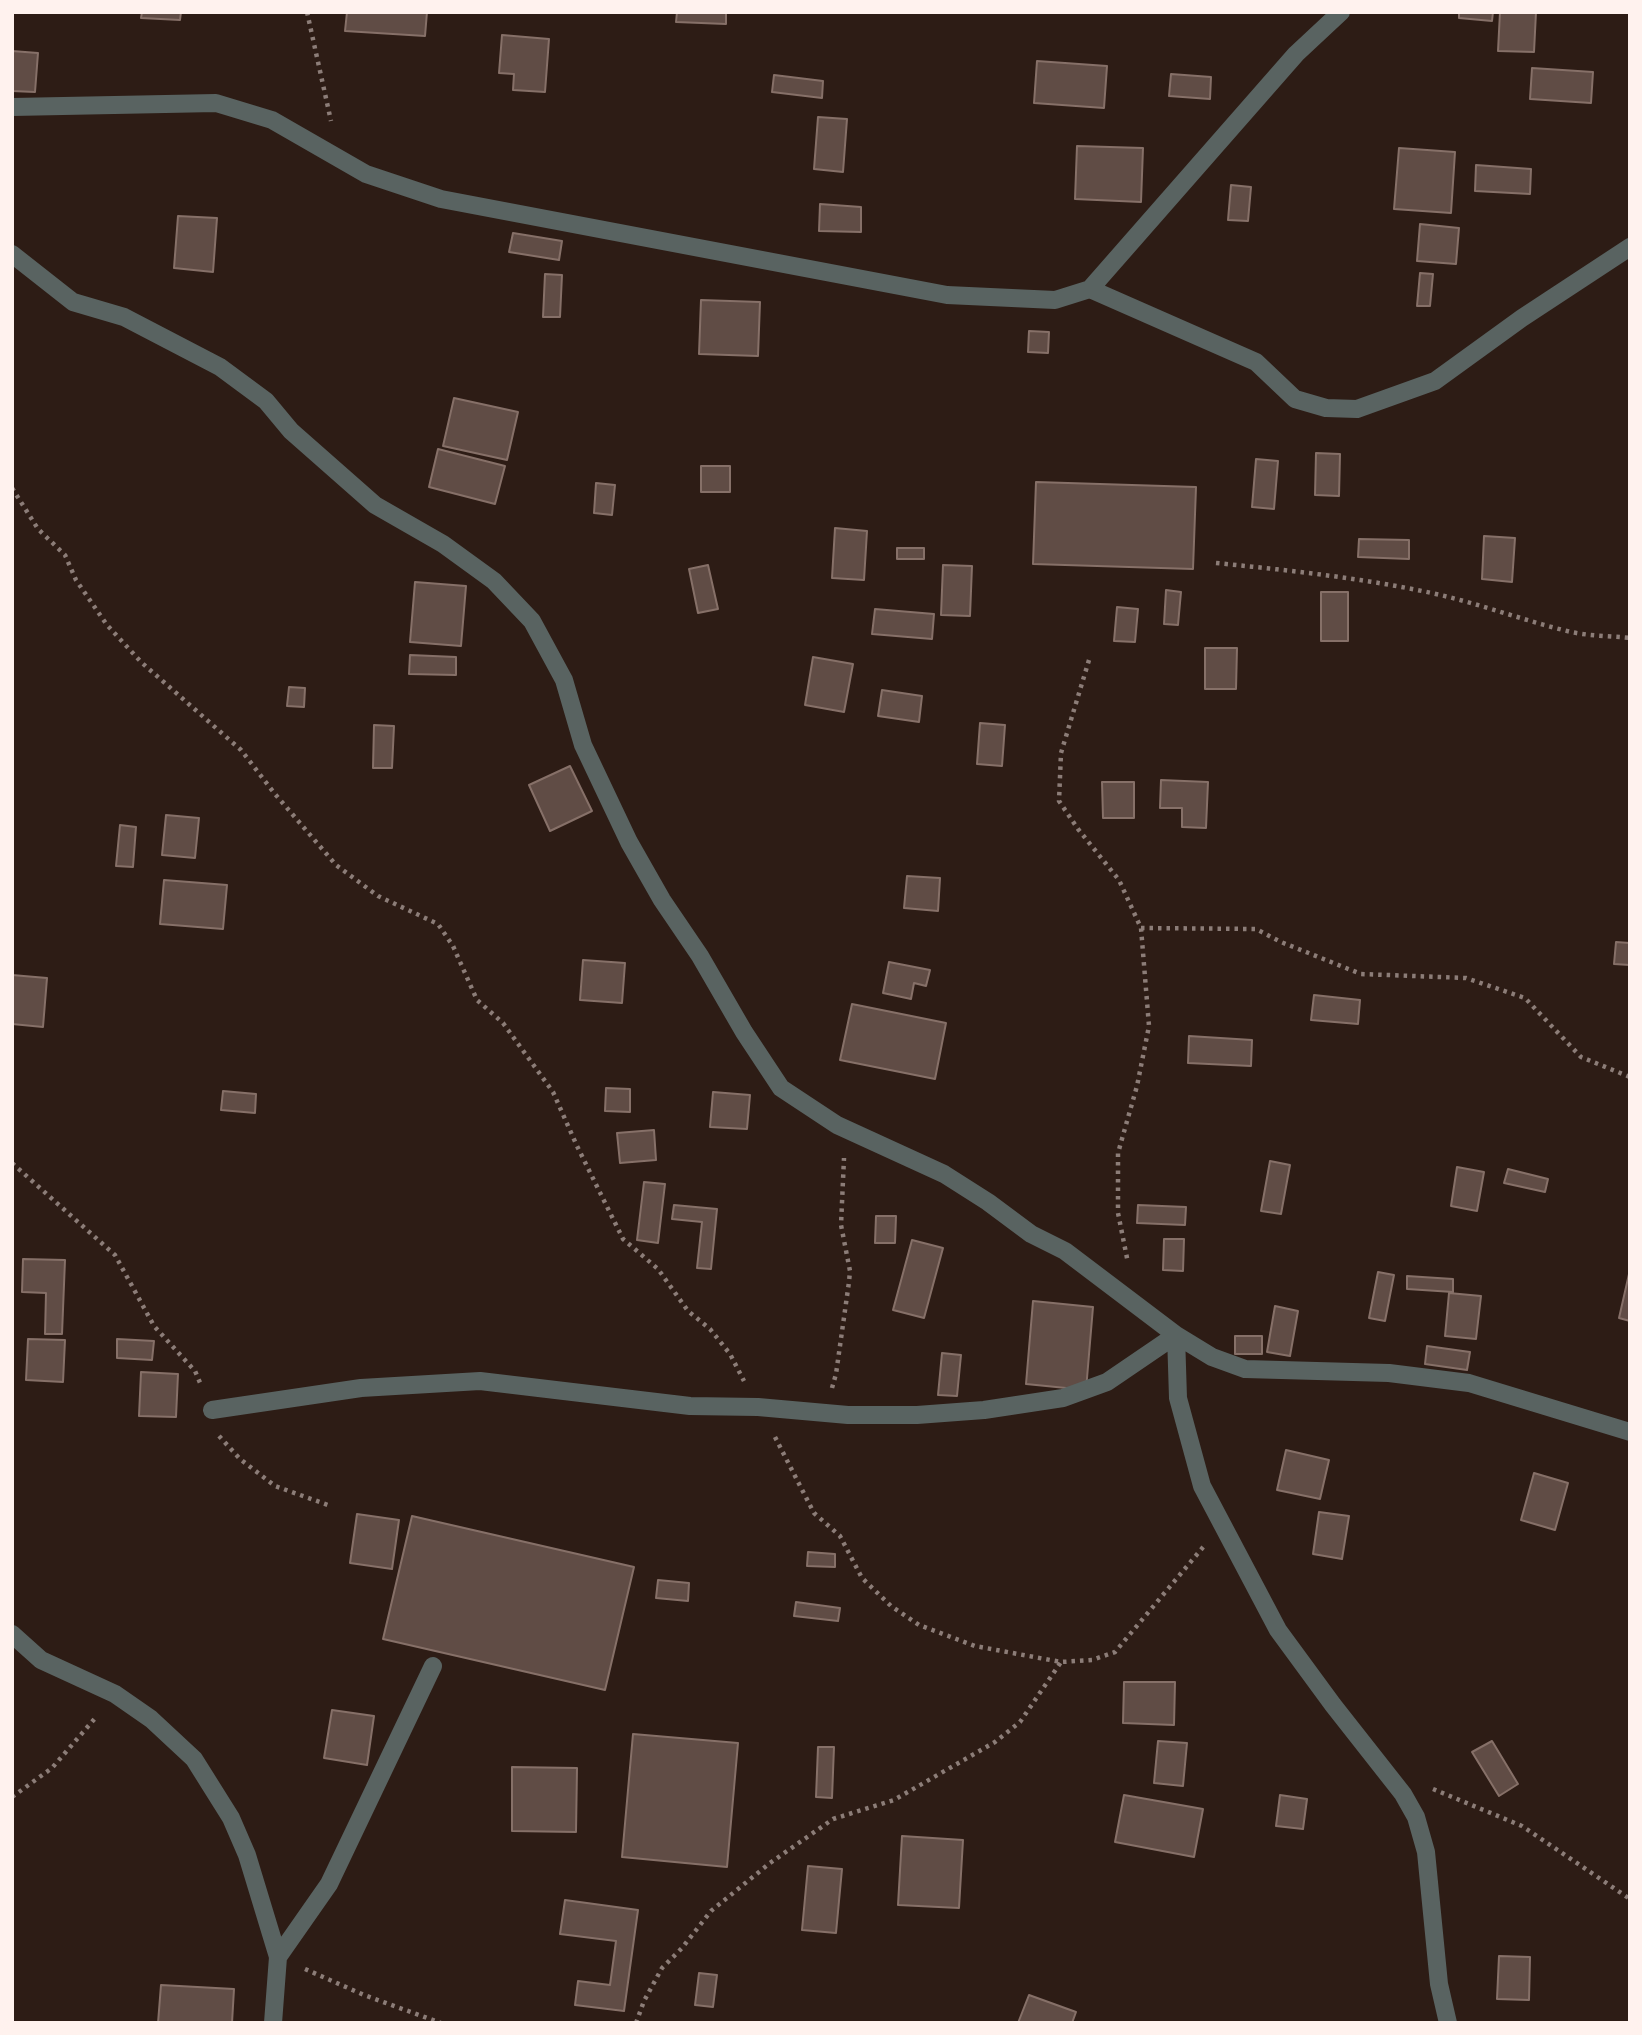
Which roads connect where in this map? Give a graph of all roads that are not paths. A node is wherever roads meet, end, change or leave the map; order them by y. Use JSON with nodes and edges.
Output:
{"nodes":[{"id":1,"x":1341,"y":12,"type":"edge"},
{"id":2,"x":12,"y":107,"type":"edge"},
{"id":3,"x":1630,"y":247,"type":"edge"},
{"id":4,"x":12,"y":254,"type":"edge"},
{"id":5,"x":1090,"y":289,"type":"junction"},
{"id":6,"x":1176,"y":1335,"type":"junction"},
{"id":7,"x":212,"y":1410,"type":"road end"},
{"id":8,"x":1630,"y":1432,"type":"edge"},
{"id":9,"x":12,"y":1633,"type":"edge"},
{"id":10,"x":433,"y":1666,"type":"dead end"},
{"id":11,"x":278,"y":1957,"type":"junction"},
{"id":12,"x":273,"y":2023,"type":"edge"},
{"id":13,"x":1448,"y":2023,"type":"edge"}],
"edges":[{"from":1,"to":5,"type":"street"},
{"from":2,"to":5,"type":"street"},
{"from":3,"to":5,"type":"street"},
{"from":4,"to":6,"type":"street"},
{"from":6,"to":7,"type":"street"},
{"from":6,"to":8,"type":"street"},
{"from":6,"to":13,"type":"street"},
{"from":9,"to":11,"type":"street"},
{"from":10,"to":11,"type":"street"},
{"from":11,"to":12,"type":"street"}]}
